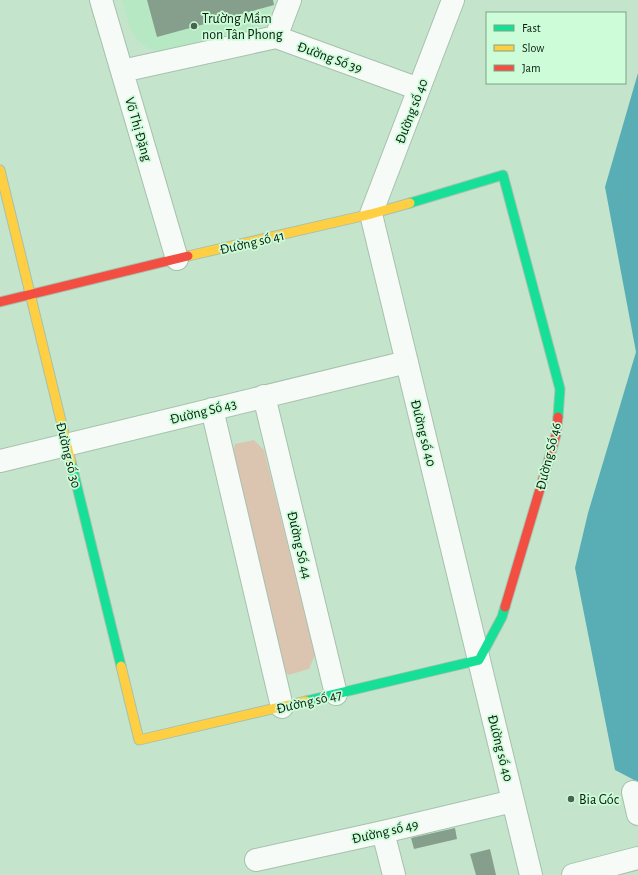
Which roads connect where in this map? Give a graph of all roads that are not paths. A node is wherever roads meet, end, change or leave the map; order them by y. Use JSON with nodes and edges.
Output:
{"nodes":[{"id":1,"x":101,"y":0,"type":"edge"},
{"id":2,"x":290,"y":0,"type":"edge"},
{"id":3,"x":453,"y":0,"type":"edge"},
{"id":4,"x":276,"y":37,"type":"junction"},
{"id":5,"x":122,"y":71,"type":"junction"},
{"id":6,"x":419,"y":89,"type":"junction"},
{"id":7,"x":0,"y":170,"type":"edge"},
{"id":8,"x":503,"y":176,"type":"joint"},
{"id":9,"x":371,"y":214,"type":"junction"},
{"id":10,"x":177,"y":259,"type":"junction"},
{"id":11,"x":30,"y":294,"type":"junction"},
{"id":12,"x":0,"y":302,"type":"edge"},
{"id":13,"x":407,"y":362,"type":"junction"},
{"id":14,"x":264,"y":396,"type":"junction"},
{"id":15,"x":212,"y":409,"type":"junction"},
{"id":16,"x":67,"y":445,"type":"junction"},
{"id":17,"x":0,"y":461,"type":"edge"},
{"id":18,"x":479,"y":660,"type":"junction"},
{"id":19,"x":336,"y":694,"type":"junction"},
{"id":20,"x":282,"y":707,"type":"junction"},
{"id":21,"x":139,"y":740,"type":"joint"},
{"id":22,"x":633,"y":792,"type":"dead end"},
{"id":23,"x":513,"y":801,"type":"junction"},
{"id":24,"x":638,"y":814,"type":"edge"},
{"id":25,"x":383,"y":832,"type":"junction"},
{"id":26,"x":638,"y":858,"type":"edge"},
{"id":27,"x":256,"y":860,"type":"dead end"},
{"id":28,"x":394,"y":875,"type":"edge"},
{"id":29,"x":531,"y":875,"type":"edge"},
{"id":30,"x":573,"y":875,"type":"edge"}],
"edges":[{"from":1,"to":5,"type":"street","name":"Võ Thị Đặng"},
{"from":2,"to":4,"type":"street"},
{"from":3,"to":6,"type":"street","name":"Đường số 40"},
{"from":4,"to":5,"type":"street"},
{"from":4,"to":6,"type":"street","name":"Đường Số 39"},
{"from":5,"to":10,"type":"street","name":"Võ Thị Đặng"},
{"from":6,"to":9,"type":"street","name":"Đường số 40"},
{"from":7,"to":11,"type":"street","name":"Đường số 30"},
{"from":8,"to":9,"type":"street","name":"Đường số 41"},
{"from":8,"to":18,"type":"street","name":"Đường Số 46"},
{"from":9,"to":10,"type":"street","name":"Đường số 41"},
{"from":9,"to":13,"type":"street","name":"Đường số 40"},
{"from":10,"to":11,"type":"street","name":"Đường số 41"},
{"from":11,"to":12,"type":"street","name":"Đường số 41"},
{"from":11,"to":16,"type":"street","name":"Đường số 30"},
{"from":13,"to":14,"type":"street","name":"Đường Số 43"},
{"from":13,"to":18,"type":"street","name":"Đường số 40"},
{"from":14,"to":15,"type":"street","name":"Đường Số 43"},
{"from":14,"to":19,"type":"street","name":"Đường Số 44"},
{"from":15,"to":16,"type":"street","name":"Đường Số 43"},
{"from":15,"to":20,"type":"street"},
{"from":16,"to":17,"type":"street","name":"Đường Số 43"},
{"from":16,"to":21,"type":"street","name":"Đường số 30"},
{"from":18,"to":19,"type":"street","name":"Đường số 47"},
{"from":18,"to":23,"type":"street","name":"Đường số 40"},
{"from":19,"to":20,"type":"street","name":"Đường số 47"},
{"from":20,"to":21,"type":"street","name":"Đường số 47"},
{"from":22,"to":24,"type":"street"},
{"from":23,"to":25,"type":"street","name":"Đường số 49"},
{"from":23,"to":29,"type":"street","name":"Đường số 40"},
{"from":25,"to":27,"type":"street","name":"Đường số 49"},
{"from":25,"to":28,"type":"street"},
{"from":26,"to":30,"type":"street"}]}
